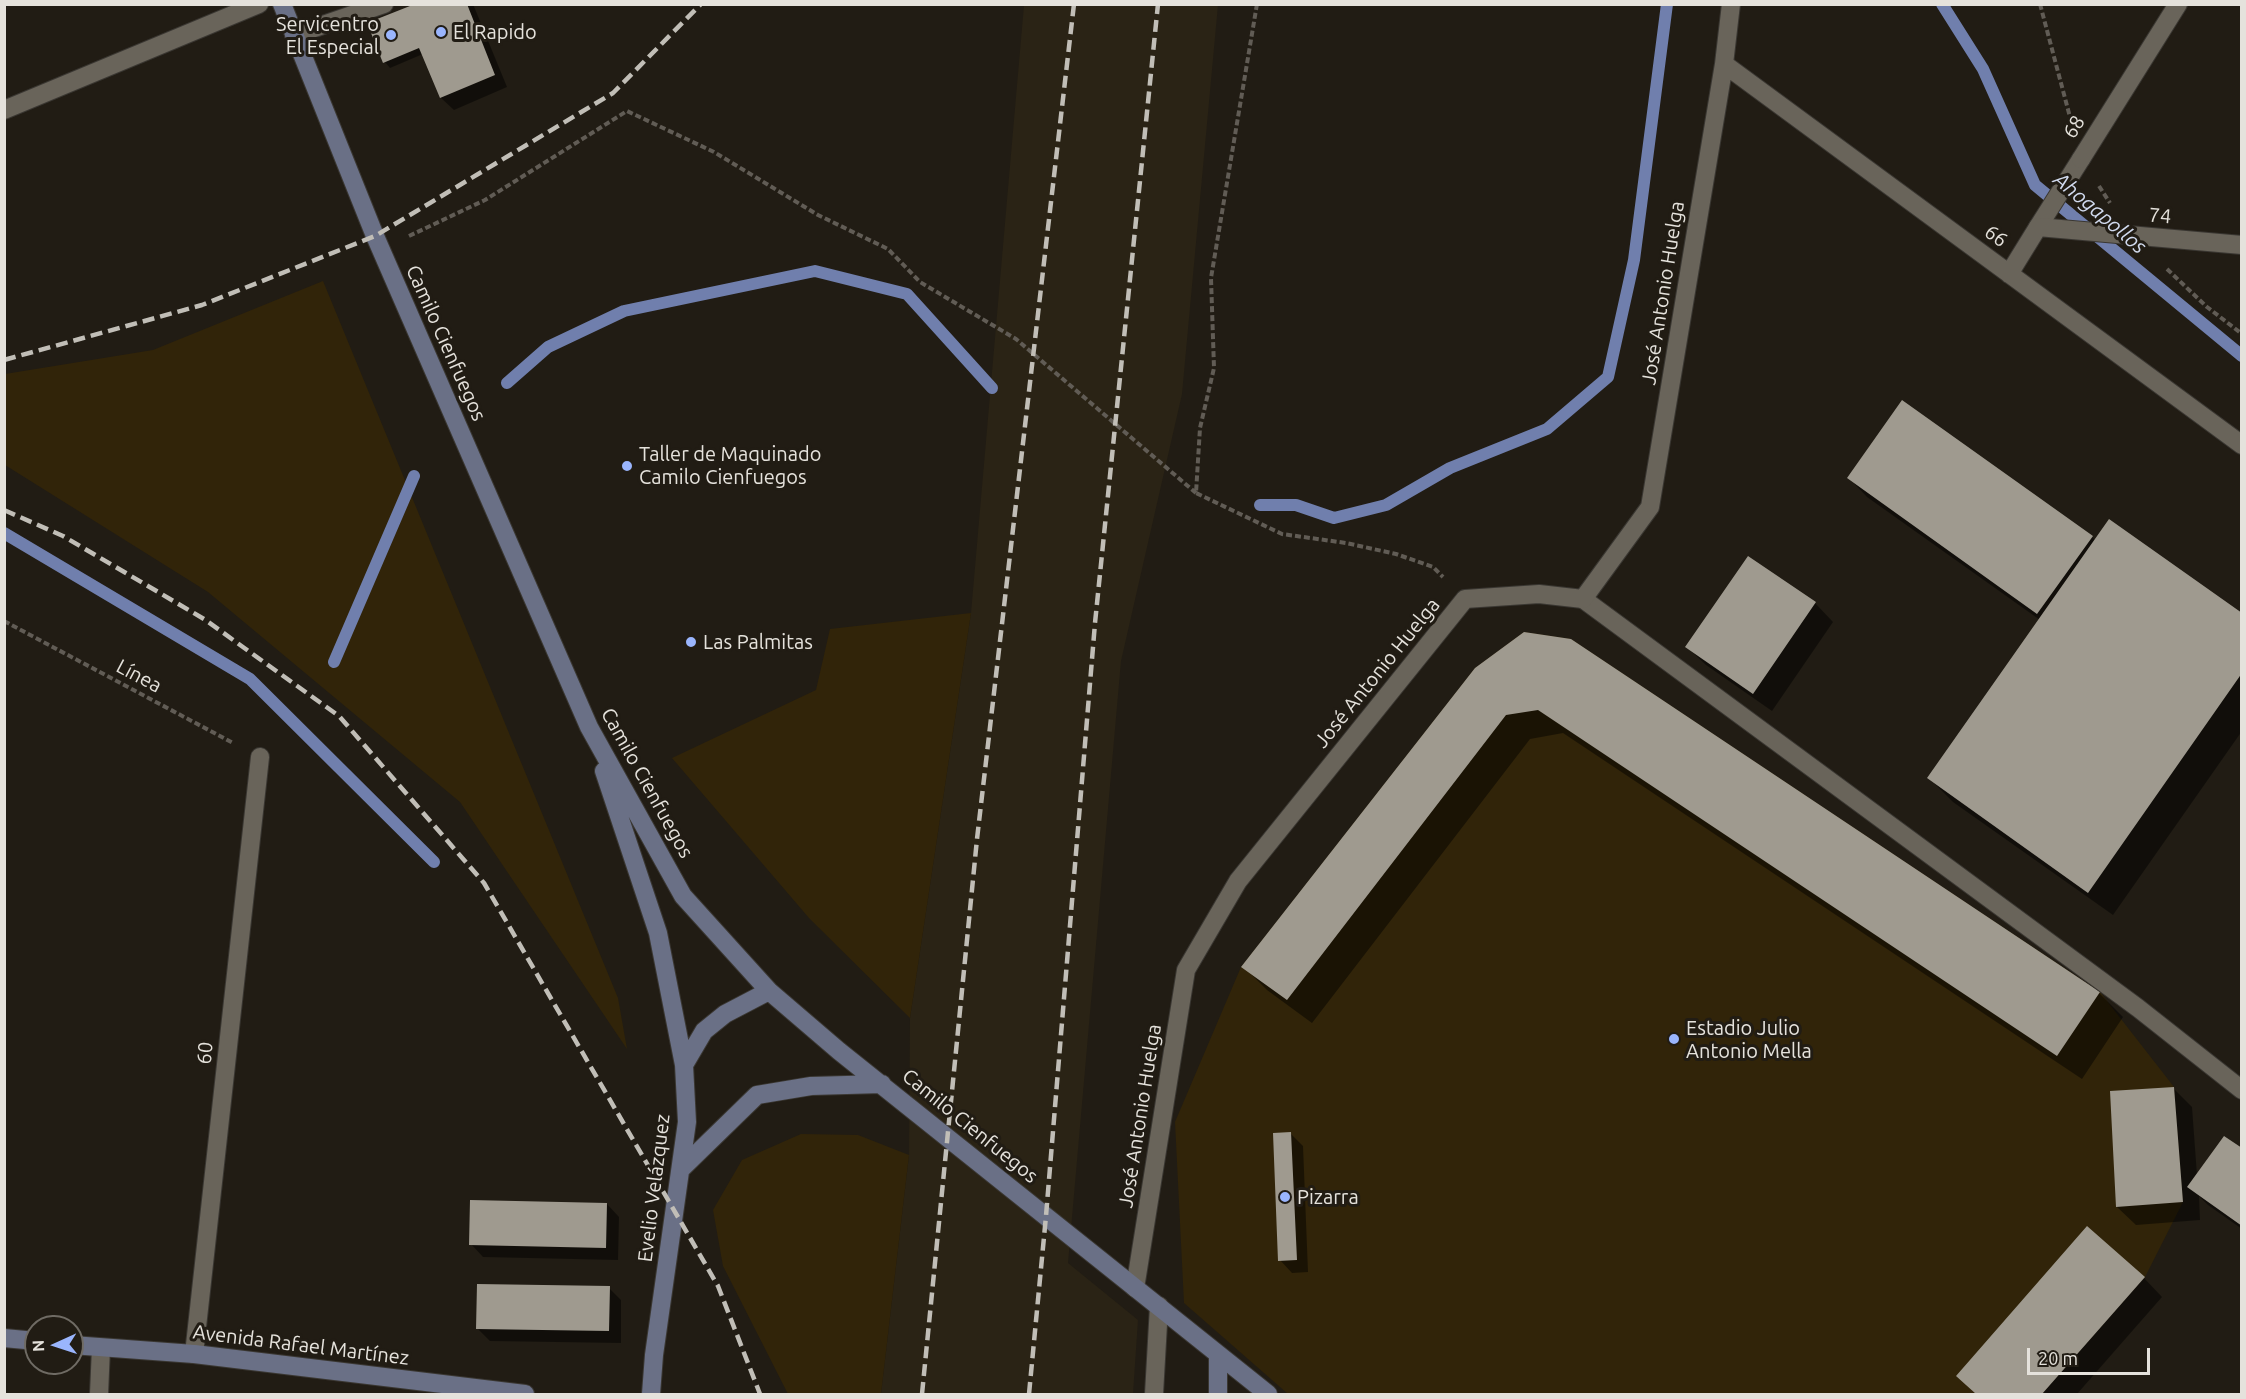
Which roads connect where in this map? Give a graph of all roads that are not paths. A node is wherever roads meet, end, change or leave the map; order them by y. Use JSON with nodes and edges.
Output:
{"nodes":[{"id":1,"x":259,"y":4,"type":"edge"},
{"id":2,"x":282,"y":4,"type":"edge"},
{"id":3,"x":384,"y":4,"type":"edge"},
{"id":4,"x":1731,"y":4,"type":"edge"},
{"id":5,"x":2178,"y":4,"type":"edge"},
{"id":6,"x":294,"y":35,"type":"junction"},
{"id":7,"x":1724,"y":64,"type":"junction"},
{"id":8,"x":4,"y":110,"type":"edge"},
{"id":9,"x":2038,"y":227,"type":"junction"},
{"id":10,"x":2241,"y":245,"type":"edge"},
{"id":11,"x":2009,"y":274,"type":"junction"},
{"id":12,"x":2241,"y":445,"type":"edge"},
{"id":13,"x":1583,"y":599,"type":"junction"},
{"id":14,"x":589,"y":727,"type":"junction"},
{"id":15,"x":260,"y":757,"type":"road end"},
{"id":16,"x":769,"y":991,"type":"junction"},
{"id":17,"x":684,"y":1065,"type":"junction"},
{"id":18,"x":882,"y":1084,"type":"junction"},
{"id":19,"x":2241,"y":1090,"type":"edge"},
{"id":20,"x":681,"y":1170,"type":"junction"},
{"id":21,"x":1135,"y":1288,"type":"junction"},
{"id":22,"x":1159,"y":1306,"type":"junction"},
{"id":23,"x":4,"y":1338,"type":"edge"},
{"id":24,"x":24,"y":1340,"type":"edge"},
{"id":25,"x":84,"y":1346,"type":"edge"},
{"id":26,"x":101,"y":1348,"type":"junction"},
{"id":27,"x":194,"y":1354,"type":"junction"},
{"id":28,"x":1218,"y":1355,"type":"junction"},
{"id":29,"x":99,"y":1395,"type":"edge"},
{"id":30,"x":525,"y":1395,"type":"edge"},
{"id":31,"x":651,"y":1395,"type":"edge"},
{"id":32,"x":1154,"y":1395,"type":"edge"},
{"id":33,"x":1218,"y":1395,"type":"edge"},
{"id":34,"x":1268,"y":1395,"type":"edge"}],
"edges":[{"from":1,"to":8,"type":"street"},
{"from":2,"to":6,"type":"main road","name":"Camilo Cienfuegos"},
{"from":3,"to":6,"type":"street"},
{"from":4,"to":7,"type":"street","name":"José Antonio Huelga"},
{"from":5,"to":9,"type":"street","name":"68"},
{"from":6,"to":14,"type":"main road","name":"Camilo Cienfuegos"},
{"from":7,"to":11,"type":"street","name":"66"},
{"from":7,"to":13,"type":"street","name":"José Antonio Huelga"},
{"from":9,"to":10,"type":"street","name":"74"},
{"from":9,"to":11,"type":"street","name":"68"},
{"from":11,"to":12,"type":"street","name":"66"},
{"from":13,"to":19,"type":"street"},
{"from":13,"to":21,"type":"street","name":"José Antonio Huelga"},
{"from":14,"to":16,"type":"main road","name":"Camilo Cienfuegos"},
{"from":14,"to":17,"type":"main road","name":"Evelio Velázquez"},
{"from":15,"to":27,"type":"street","name":"60"},
{"from":16,"to":17,"type":"main road"},
{"from":16,"to":18,"type":"main road","name":"Camilo Cienfuegos"},
{"from":17,"to":20,"type":"main road","name":"Evelio Velázquez"},
{"from":18,"to":20,"type":"main road"},
{"from":18,"to":21,"type":"main road","name":"Camilo Cienfuegos"},
{"from":20,"to":31,"type":"main road","name":"Evelio Velázquez"},
{"from":21,"to":22,"type":"main road","name":"Camilo Cienfuegos"},
{"from":22,"to":28,"type":"main road","name":"Camilo Cienfuegos"},
{"from":22,"to":32,"type":"street"},
{"from":23,"to":24,"type":"main road"},
{"from":25,"to":26,"type":"main road","name":"Avenida Rafael Martínez"},
{"from":26,"to":27,"type":"main road","name":"Avenida Rafael Martínez"},
{"from":26,"to":29,"type":"street"},
{"from":27,"to":30,"type":"main road","name":"Avenida Rafael Martínez"},
{"from":28,"to":33,"type":"main road"},
{"from":28,"to":34,"type":"main road","name":"Camilo Cienfuegos"}]}
